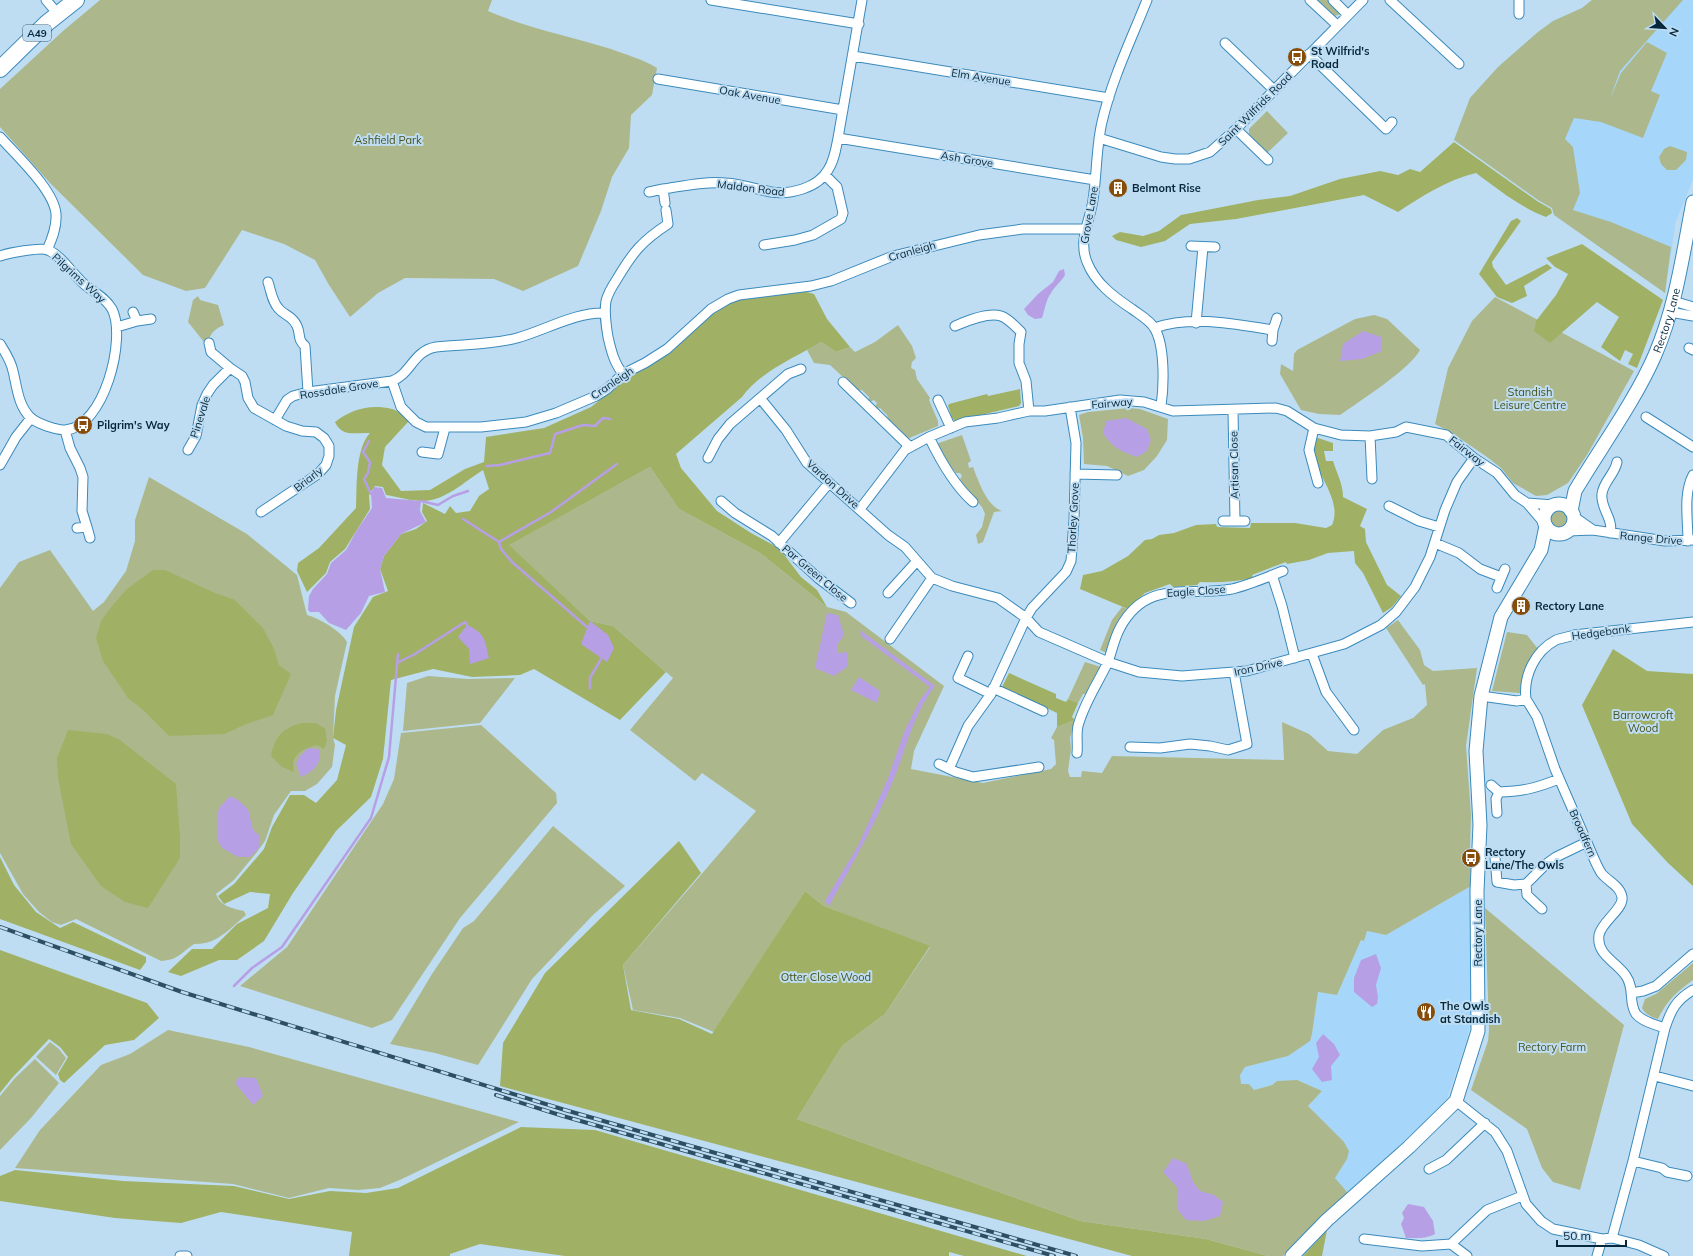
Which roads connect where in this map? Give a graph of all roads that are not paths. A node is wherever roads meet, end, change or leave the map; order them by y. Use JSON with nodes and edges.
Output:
{"nodes":[{"id":1,"x":46,"y":0,"type":"edge"},
{"id":2,"x":76,"y":0,"type":"edge"},
{"id":3,"x":711,"y":0,"type":"edge"},
{"id":4,"x":862,"y":0,"type":"edge"},
{"id":5,"x":1147,"y":0,"type":"edge"},
{"id":6,"x":1310,"y":0,"type":"edge"},
{"id":7,"x":1332,"y":0,"type":"edge"},
{"id":8,"x":1363,"y":0,"type":"edge"},
{"id":9,"x":1390,"y":0,"type":"edge"},
{"id":10,"x":1519,"y":0,"type":"edge"},
{"id":11,"x":58,"y":14,"type":"junction"},
{"id":12,"x":1519,"y":14,"type":"dead end"},
{"id":13,"x":1348,"y":15,"type":"junction"},
{"id":14,"x":859,"y":24,"type":"junction"},
{"id":15,"x":1337,"y":25,"type":"junction"},
{"id":16,"x":1225,"y":43,"type":"dead end"},
{"id":17,"x":1309,"y":54,"type":"junction"},
{"id":18,"x":853,"y":56,"type":"junction"},
{"id":19,"x":1459,"y":64,"type":"dead end"},
{"id":20,"x":0,"y":69,"type":"edge"},
{"id":21,"x":658,"y":79,"type":"dead end"},
{"id":22,"x":1274,"y":90,"type":"junction"},
{"id":23,"x":1109,"y":98,"type":"junction"},
{"id":24,"x":842,"y":110,"type":"junction"},
{"id":25,"x":1392,"y":122,"type":"dead end"},
{"id":26,"x":1236,"y":129,"type":"junction"},
{"id":27,"x":0,"y":138,"type":"edge"},
{"id":28,"x":838,"y":138,"type":"junction"},
{"id":29,"x":1099,"y":138,"type":"junction"},
{"id":30,"x":1268,"y":160,"type":"dead end"},
{"id":31,"x":825,"y":175,"type":"junction"},
{"id":32,"x":1095,"y":180,"type":"junction"},
{"id":33,"x":663,"y":189,"type":"junction"},
{"id":34,"x":649,"y":192,"type":"dead end"},
{"id":35,"x":1693,"y":202,"type":"edge"},
{"id":36,"x":1085,"y":229,"type":"junction"},
{"id":37,"x":764,"y":245,"type":"dead end"},
{"id":38,"x":1191,"y":246,"type":"dead end"},
{"id":39,"x":1203,"y":247,"type":"junction"},
{"id":40,"x":1216,"y":247,"type":"dead end"},
{"id":41,"x":47,"y":250,"type":"junction"},
{"id":42,"x":0,"y":256,"type":"edge"},
{"id":43,"x":268,"y":282,"type":"dead end"},
{"id":44,"x":1671,"y":306,"type":"junction"},
{"id":45,"x":1693,"y":307,"type":"edge"},
{"id":46,"x":133,"y":312,"type":"dead end"},
{"id":47,"x":605,"y":313,"type":"junction"},
{"id":48,"x":1693,"y":316,"type":"edge"},
{"id":49,"x":1277,"y":318,"type":"dead end"},
{"id":50,"x":151,"y":319,"type":"dead end"},
{"id":51,"x":137,"y":321,"type":"junction"},
{"id":52,"x":1196,"y":322,"type":"junction"},
{"id":53,"x":955,"y":326,"type":"dead end"},
{"id":54,"x":117,"y":327,"type":"junction"},
{"id":55,"x":1155,"y":328,"type":"junction"},
{"id":56,"x":1273,"y":330,"type":"junction"},
{"id":57,"x":1272,"y":341,"type":"dead end"},
{"id":58,"x":0,"y":344,"type":"edge"},
{"id":59,"x":209,"y":350,"type":"dead end"},
{"id":60,"x":230,"y":368,"type":"junction"},
{"id":61,"x":801,"y":369,"type":"dead end"},
{"id":62,"x":622,"y":374,"type":"junction"},
{"id":63,"x":392,"y":381,"type":"junction"},
{"id":64,"x":843,"y":382,"type":"dead end"},
{"id":65,"x":308,"y":392,"type":"junction"},
{"id":66,"x":760,"y":398,"type":"junction"},
{"id":67,"x":938,"y":400,"type":"dead end"},
{"id":68,"x":1160,"y":406,"type":"junction"},
{"id":69,"x":1070,"y":407,"type":"junction"},
{"id":70,"x":1233,"y":410,"type":"junction"},
{"id":71,"x":1029,"y":411,"type":"junction"},
{"id":72,"x":1646,"y":417,"type":"dead end"},
{"id":73,"x":31,"y":418,"type":"junction"},
{"id":74,"x":275,"y":420,"type":"junction"},
{"id":75,"x":445,"y":428,"type":"junction"},
{"id":76,"x":951,"y":428,"type":"junction"},
{"id":77,"x":1314,"y":428,"type":"junction"},
{"id":78,"x":65,"y":430,"type":"junction"},
{"id":79,"x":1370,"y":436,"type":"junction"},
{"id":80,"x":929,"y":437,"type":"junction"},
{"id":81,"x":910,"y":447,"type":"junction"},
{"id":82,"x":1693,"y":447,"type":"edge"},
{"id":83,"x":188,"y":450,"type":"dead end"},
{"id":84,"x":422,"y":452,"type":"dead end"},
{"id":85,"x":708,"y":458,"type":"dead end"},
{"id":86,"x":1474,"y":458,"type":"junction"},
{"id":87,"x":1617,"y":462,"type":"dead end"},
{"id":88,"x":0,"y":465,"type":"edge"},
{"id":89,"x":1075,"y":474,"type":"junction"},
{"id":90,"x":1117,"y":475,"type":"dead end"},
{"id":91,"x":1693,"y":475,"type":"edge"},
{"id":92,"x":1372,"y":479,"type":"dead end"},
{"id":93,"x":829,"y":482,"type":"junction"},
{"id":94,"x":1318,"y":483,"type":"dead end"},
{"id":95,"x":1576,"y":491,"type":"junction"},
{"id":96,"x":721,"y":501,"type":"dead end"},
{"id":97,"x":973,"y":502,"type":"dead end"},
{"id":98,"x":1527,"y":504,"type":"junction"},
{"id":99,"x":1555,"y":505,"type":"junction"},
{"id":100,"x":1389,"y":506,"type":"dead end"},
{"id":101,"x":860,"y":509,"type":"junction"},
{"id":102,"x":261,"y":512,"type":"dead end"},
{"id":103,"x":1572,"y":514,"type":"junction"},
{"id":104,"x":1223,"y":521,"type":"dead end"},
{"id":105,"x":1235,"y":521,"type":"junction"},
{"id":106,"x":1244,"y":521,"type":"dead end"},
{"id":107,"x":1545,"y":525,"type":"junction"},
{"id":108,"x":1439,"y":527,"type":"junction"},
{"id":109,"x":1593,"y":530,"type":"junction"},
{"id":110,"x":1566,"y":532,"type":"junction"},
{"id":111,"x":1610,"y":534,"type":"junction"},
{"id":112,"x":90,"y":538,"type":"dead end"},
{"id":113,"x":1690,"y":541,"type":"edge"},
{"id":114,"x":779,"y":543,"type":"junction"},
{"id":115,"x":1435,"y":543,"type":"junction"},
{"id":116,"x":1541,"y":550,"type":"junction"},
{"id":117,"x":917,"y":561,"type":"junction"},
{"id":118,"x":1283,"y":571,"type":"dead end"},
{"id":119,"x":1272,"y":575,"type":"junction"},
{"id":120,"x":932,"y":578,"type":"junction"},
{"id":121,"x":1497,"y":588,"type":"dead end"},
{"id":122,"x":888,"y":593,"type":"dead end"},
{"id":123,"x":851,"y":603,"type":"dead end"},
{"id":124,"x":1026,"y":618,"type":"junction"},
{"id":125,"x":1693,"y":622,"type":"edge"},
{"id":126,"x":890,"y":639,"type":"dead end"},
{"id":127,"x":1312,"y":654,"type":"junction"},
{"id":128,"x":968,"y":656,"type":"dead end"},
{"id":129,"x":1295,"y":658,"type":"junction"},
{"id":130,"x":1108,"y":662,"type":"junction"},
{"id":131,"x":1234,"y":672,"type":"junction"},
{"id":132,"x":992,"y":691,"type":"junction"},
{"id":133,"x":1481,"y":696,"type":"junction"},
{"id":134,"x":1526,"y":699,"type":"junction"},
{"id":135,"x":1043,"y":712,"type":"dead end"},
{"id":136,"x":1354,"y":730,"type":"dead end"},
{"id":137,"x":1130,"y":747,"type":"dead end"},
{"id":138,"x":1077,"y":753,"type":"dead end"},
{"id":139,"x":939,"y":764,"type":"dead end"},
{"id":140,"x":1039,"y":767,"type":"dead end"},
{"id":141,"x":949,"y":769,"type":"junction"},
{"id":142,"x":1559,"y":779,"type":"junction"},
{"id":143,"x":1491,"y":785,"type":"dead end"},
{"id":144,"x":1499,"y":792,"type":"junction"},
{"id":145,"x":1497,"y":813,"type":"dead end"},
{"id":146,"x":1587,"y":842,"type":"junction"},
{"id":147,"x":1495,"y":857,"type":"dead end"},
{"id":148,"x":1526,"y":884,"type":"junction"},
{"id":149,"x":1542,"y":909,"type":"dead end"},
{"id":150,"x":1693,"y":954,"type":"edge"},
{"id":151,"x":1693,"y":990,"type":"edge"},
{"id":152,"x":1631,"y":993,"type":"junction"},
{"id":153,"x":1666,"y":1028,"type":"junction"},
{"id":154,"x":1655,"y":1076,"type":"junction"},
{"id":155,"x":1693,"y":1086,"type":"edge"},
{"id":156,"x":1456,"y":1101,"type":"junction"},
{"id":157,"x":1485,"y":1122,"type":"junction"},
{"id":158,"x":1633,"y":1162,"type":"junction"},
{"id":159,"x":1429,"y":1169,"type":"dead end"},
{"id":160,"x":1687,"y":1176,"type":"dead end"},
{"id":161,"x":1522,"y":1196,"type":"junction"},
{"id":162,"x":1612,"y":1238,"type":"junction"},
{"id":163,"x":1364,"y":1239,"type":"dead end"},
{"id":164,"x":1602,"y":1239,"type":"junction"},
{"id":165,"x":1451,"y":1244,"type":"junction"},
{"id":166,"x":180,"y":1256,"type":"edge"},
{"id":167,"x":187,"y":1256,"type":"edge"},
{"id":168,"x":1292,"y":1256,"type":"edge"},
{"id":169,"x":1467,"y":1256,"type":"edge"},
{"id":170,"x":1597,"y":1256,"type":"edge"},
{"id":171,"x":1664,"y":1256,"type":"edge"}],
"edges":[{"from":1,"to":11,"type":"street"},
{"from":2,"to":11,"type":"highway","number":"A49"},
{"from":3,"to":14,"type":"street"},
{"from":4,"to":14,"type":"street"},
{"from":5,"to":23,"type":"street","name":"Grove Lane"},
{"from":6,"to":15,"type":"street"},
{"from":7,"to":13,"type":"street"},
{"from":8,"to":13,"type":"street","name":"Saint Wilfrids Road"},
{"from":9,"to":19,"type":"street"},
{"from":10,"to":12,"type":"street"},
{"from":11,"to":20,"type":"highway","number":"A49"},
{"from":13,"to":15,"type":"street","name":"Saint Wilfrids Road"},
{"from":14,"to":18,"type":"street"},
{"from":15,"to":17,"type":"street","name":"Saint Wilfrids Road"},
{"from":16,"to":22,"type":"street"},
{"from":17,"to":22,"type":"street","name":"Saint Wilfrids Road"},
{"from":17,"to":25,"type":"street"},
{"from":18,"to":23,"type":"street","name":"Elm Avenue"},
{"from":18,"to":24,"type":"street"},
{"from":21,"to":24,"type":"street","name":"Oak Avenue"},
{"from":22,"to":26,"type":"street","name":"Saint Wilfrids Road"},
{"from":23,"to":29,"type":"street","name":"Grove Lane"},
{"from":24,"to":28,"type":"street"},
{"from":26,"to":29,"type":"street","name":"Saint Wilfrids Road"},
{"from":26,"to":30,"type":"street"},
{"from":27,"to":41,"type":"street","name":"Pilgrims Way"},
{"from":28,"to":31,"type":"street"},
{"from":28,"to":32,"type":"street","name":"Ash Grove"},
{"from":29,"to":32,"type":"street","name":"Grove Lane"},
{"from":31,"to":33,"type":"street","name":"Maldon Road"},
{"from":31,"to":37,"type":"street"},
{"from":32,"to":36,"type":"street","name":"Grove Lane"},
{"from":33,"to":34,"type":"street","name":"Maldon Road"},
{"from":33,"to":47,"type":"street"},
{"from":35,"to":44,"type":"main road","name":"Rectory Lane"},
{"from":36,"to":55,"type":"street","name":"Grove Lane"},
{"from":36,"to":62,"type":"street","name":"Cranleigh"},
{"from":38,"to":39,"type":"street"},
{"from":39,"to":40,"type":"street"},
{"from":39,"to":52,"type":"street"},
{"from":41,"to":42,"type":"street","name":"Pilgrims Way"},
{"from":41,"to":54,"type":"street","name":"Pilgrims Way"},
{"from":43,"to":65,"type":"street"},
{"from":44,"to":45,"type":"street"},
{"from":44,"to":48,"type":"street"},
{"from":44,"to":95,"type":"main road","name":"Rectory Lane"},
{"from":46,"to":51,"type":"street"},
{"from":47,"to":62,"type":"street"},
{"from":47,"to":63,"type":"street"},
{"from":49,"to":56,"type":"street"},
{"from":50,"to":51,"type":"street"},
{"from":51,"to":54,"type":"street"},
{"from":52,"to":55,"type":"street"},
{"from":52,"to":56,"type":"street"},
{"from":53,"to":71,"type":"street"},
{"from":54,"to":78,"type":"street","name":"Pilgrims Way"},
{"from":55,"to":68,"type":"street"},
{"from":56,"to":57,"type":"street"},
{"from":58,"to":73,"type":"street"},
{"from":59,"to":60,"type":"street","name":"Briarly"},
{"from":60,"to":74,"type":"street","name":"Briarly"},
{"from":60,"to":83,"type":"street","name":"Pinevale"},
{"from":61,"to":66,"type":"street"},
{"from":62,"to":75,"type":"street","name":"Cranleigh"},
{"from":63,"to":65,"type":"street","name":"Rossdale Grove"},
{"from":63,"to":75,"type":"street","name":"Cranleigh"},
{"from":64,"to":81,"type":"street"},
{"from":65,"to":74,"type":"street","name":"Rossdale Grove"},
{"from":66,"to":85,"type":"street"},
{"from":66,"to":93,"type":"street","name":"Vardon Drive"},
{"from":67,"to":76,"type":"street"},
{"from":68,"to":69,"type":"street","name":"Fairway"},
{"from":68,"to":70,"type":"street","name":"Fairway"},
{"from":69,"to":71,"type":"street","name":"Fairway"},
{"from":69,"to":89,"type":"street","name":"Thorley Grove"},
{"from":70,"to":77,"type":"street","name":"Fairway"},
{"from":70,"to":105,"type":"street","name":"Artisan Close"},
{"from":71,"to":76,"type":"street","name":"Fairway"},
{"from":72,"to":82,"type":"street"},
{"from":73,"to":78,"type":"street"},
{"from":73,"to":88,"type":"street"},
{"from":74,"to":102,"type":"street","name":"Briarly"},
{"from":75,"to":84,"type":"street"},
{"from":76,"to":80,"type":"street","name":"Fairway"},
{"from":77,"to":79,"type":"street","name":"Fairway"},
{"from":77,"to":94,"type":"street"},
{"from":78,"to":112,"type":"street"},
{"from":79,"to":86,"type":"street","name":"Fairway"},
{"from":79,"to":92,"type":"street"},
{"from":80,"to":81,"type":"street","name":"Fairway"},
{"from":80,"to":97,"type":"street"},
{"from":81,"to":101,"type":"street","name":"Fairway"},
{"from":86,"to":98,"type":"street","name":"Fairway"},
{"from":86,"to":108,"type":"street","name":"Iron Drive"},
{"from":87,"to":111,"type":"street","name":"Range Drive"},
{"from":89,"to":90,"type":"street","name":"Thorley Grove"},
{"from":89,"to":124,"type":"street","name":"Thorley Grove"},
{"from":91,"to":113,"type":"street"},
{"from":93,"to":101,"type":"street","name":"Vardon Drive"},
{"from":93,"to":114,"type":"street","name":"Par Green Close"},
{"from":95,"to":99,"type":"main road","name":"Rectory Lane"},
{"from":95,"to":103,"type":"main road","name":"Rectory Lane"},
{"from":96,"to":114,"type":"street","name":"Par Green Close"},
{"from":98,"to":99,"type":"street"},
{"from":98,"to":107,"type":"street","name":"Fairway"},
{"from":99,"to":103,"type":"main road"},
{"from":99,"to":107,"type":"main road"},
{"from":100,"to":108,"type":"street"},
{"from":101,"to":117,"type":"street","name":"Vardon Drive"},
{"from":103,"to":109,"type":"street","name":"Range Drive"},
{"from":103,"to":110,"type":"main road"},
{"from":104,"to":105,"type":"street"},
{"from":105,"to":106,"type":"street"},
{"from":107,"to":110,"type":"main road"},
{"from":107,"to":116,"type":"main road","name":"Rectory Lane"},
{"from":108,"to":115,"type":"street","name":"Iron Drive"},
{"from":109,"to":110,"type":"street","name":"Range Drive"},
{"from":109,"to":111,"type":"street","name":"Range Drive"},
{"from":110,"to":116,"type":"main road","name":"Rectory Lane"},
{"from":111,"to":113,"type":"street","name":"Range Drive"},
{"from":114,"to":123,"type":"street","name":"Par Green Close"},
{"from":115,"to":121,"type":"street"},
{"from":115,"to":127,"type":"street","name":"Iron Drive"},
{"from":116,"to":133,"type":"main road","name":"Rectory Lane"},
{"from":117,"to":120,"type":"street","name":"Vardon Drive"},
{"from":117,"to":122,"type":"street"},
{"from":118,"to":119,"type":"street","name":"Eagle Close"},
{"from":119,"to":129,"type":"street"},
{"from":119,"to":130,"type":"street","name":"Eagle Close"},
{"from":120,"to":124,"type":"street","name":"Vardon Drive"},
{"from":120,"to":126,"type":"street"},
{"from":124,"to":130,"type":"street","name":"Iron Drive"},
{"from":124,"to":132,"type":"street","name":"Thorley Grove"},
{"from":125,"to":134,"type":"street","name":"Hedgebank"},
{"from":127,"to":129,"type":"street","name":"Iron Drive"},
{"from":127,"to":136,"type":"street"},
{"from":128,"to":132,"type":"street"},
{"from":129,"to":131,"type":"street","name":"Iron Drive"},
{"from":130,"to":131,"type":"street","name":"Iron Drive"},
{"from":130,"to":138,"type":"street","name":"Eagle Close"},
{"from":131,"to":137,"type":"street"},
{"from":132,"to":135,"type":"street"},
{"from":132,"to":141,"type":"street","name":"Thorley Grove"},
{"from":133,"to":134,"type":"street"},
{"from":133,"to":156,"type":"main road","name":"Rectory Lane"},
{"from":134,"to":142,"type":"street","name":"Broadfern"},
{"from":139,"to":141,"type":"street"},
{"from":140,"to":141,"type":"street"},
{"from":142,"to":144,"type":"street"},
{"from":142,"to":146,"type":"street","name":"Broadfern"},
{"from":143,"to":144,"type":"street"},
{"from":144,"to":145,"type":"street"},
{"from":146,"to":148,"type":"street"},
{"from":146,"to":152,"type":"street","name":"Broadfern"},
{"from":147,"to":148,"type":"street"},
{"from":148,"to":149,"type":"street"},
{"from":150,"to":152,"type":"street"},
{"from":151,"to":153,"type":"street"},
{"from":152,"to":153,"type":"street","name":"Broadfern"},
{"from":153,"to":154,"type":"street"},
{"from":154,"to":155,"type":"street"},
{"from":154,"to":158,"type":"street"},
{"from":156,"to":157,"type":"street"},
{"from":156,"to":168,"type":"main road","name":"Rectory Lane"},
{"from":157,"to":159,"type":"street"},
{"from":157,"to":161,"type":"street"},
{"from":158,"to":160,"type":"street"},
{"from":158,"to":162,"type":"street"},
{"from":161,"to":164,"type":"street"},
{"from":161,"to":165,"type":"street"},
{"from":162,"to":164,"type":"street"},
{"from":162,"to":171,"type":"street"},
{"from":163,"to":165,"type":"street"},
{"from":164,"to":170,"type":"street"},
{"from":165,"to":169,"type":"street"},
{"from":166,"to":167,"type":"street"}]}
